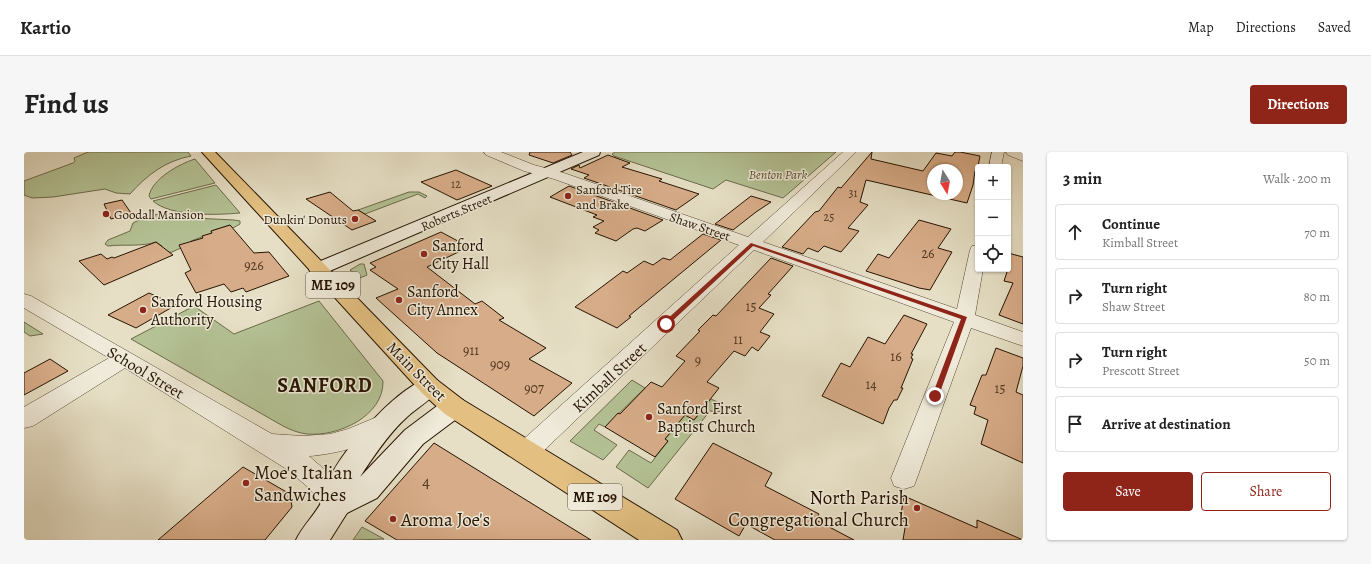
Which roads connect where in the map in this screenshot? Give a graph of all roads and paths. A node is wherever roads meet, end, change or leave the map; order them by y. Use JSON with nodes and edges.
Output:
{"nodes":[{"id":1,"x":208,"y":152,"type":"edge"},
{"id":2,"x":490,"y":152,"type":"edge"},
{"id":3,"x":594,"y":152,"type":"edge"},
{"id":4,"x":850,"y":152,"type":"edge"},
{"id":5,"x":998,"y":152,"type":"edge"},
{"id":6,"x":1012,"y":152,"type":"edge"},
{"id":7,"x":1023,"y":158,"type":"edge"},
{"id":8,"x":996,"y":164,"type":"edge"},
{"id":9,"x":546,"y":173,"type":"junction"},
{"id":10,"x":752,"y":244,"type":"junction"},
{"id":11,"x":975,"y":266,"type":"edge"},
{"id":12,"x":318,"y":269,"type":"junction"},
{"id":13,"x":24,"y":300,"type":"edge"},
{"id":14,"x":965,"y":318,"type":"junction"},
{"id":15,"x":1023,"y":339,"type":"edge"},
{"id":16,"x":125,"y":358,"type":"junction"},
{"id":17,"x":429,"y":386,"type":"junction"},
{"id":18,"x":454,"y":407,"type":"junction"},
{"id":19,"x":24,"y":419,"type":"edge"},
{"id":20,"x":388,"y":420,"type":"junction"},
{"id":21,"x":268,"y":444,"type":"junction"},
{"id":22,"x":525,"y":454,"type":"junction"},
{"id":23,"x":904,"y":478,"type":"dead end"},
{"id":24,"x":337,"y":504,"type":"junction"},
{"id":25,"x":312,"y":540,"type":"edge"},
{"id":26,"x":666,"y":540,"type":"edge"}],
"edges":[{"from":1,"to":12,"type":"highway","name":"Main Street","number":"ME 109"},
{"from":2,"to":9,"type":"street","name":"Shaw Street"},
{"from":3,"to":9,"type":"street","name":"Roberts Street"},
{"from":4,"to":10,"type":"street","name":"Kimball Street"},
{"from":5,"to":8,"type":"street"},
{"from":6,"to":7,"type":"street"},
{"from":9,"to":10,"type":"street","name":"Shaw Street"},
{"from":9,"to":12,"type":"street","name":"Roberts Street"},
{"from":10,"to":14,"type":"street","name":"Shaw Street"},
{"from":10,"to":22,"type":"street","name":"Kimball Street"},
{"from":11,"to":14,"type":"street"},
{"from":12,"to":17,"type":"highway","name":"Main Street","number":"ME 109"},
{"from":13,"to":16,"type":"street","name":"School Street"},
{"from":14,"to":15,"type":"street","name":"Shaw Street"},
{"from":14,"to":23,"type":"street"},
{"from":16,"to":19,"type":"street"},
{"from":16,"to":21,"type":"street","name":"School Street"},
{"from":17,"to":18,"type":"highway","name":"Main Street","number":"ME 109"},
{"from":17,"to":20,"type":"street"},
{"from":18,"to":22,"type":"highway","name":"Main Street","number":"ME 109"},
{"from":18,"to":24,"type":"street"},
{"from":20,"to":21,"type":"street","name":"School Street"},
{"from":20,"to":24,"type":"street"},
{"from":21,"to":24,"type":"street","name":"School Street"},
{"from":22,"to":26,"type":"highway","name":"Main Street","number":"ME 109"},
{"from":24,"to":25,"type":"street"}]}
